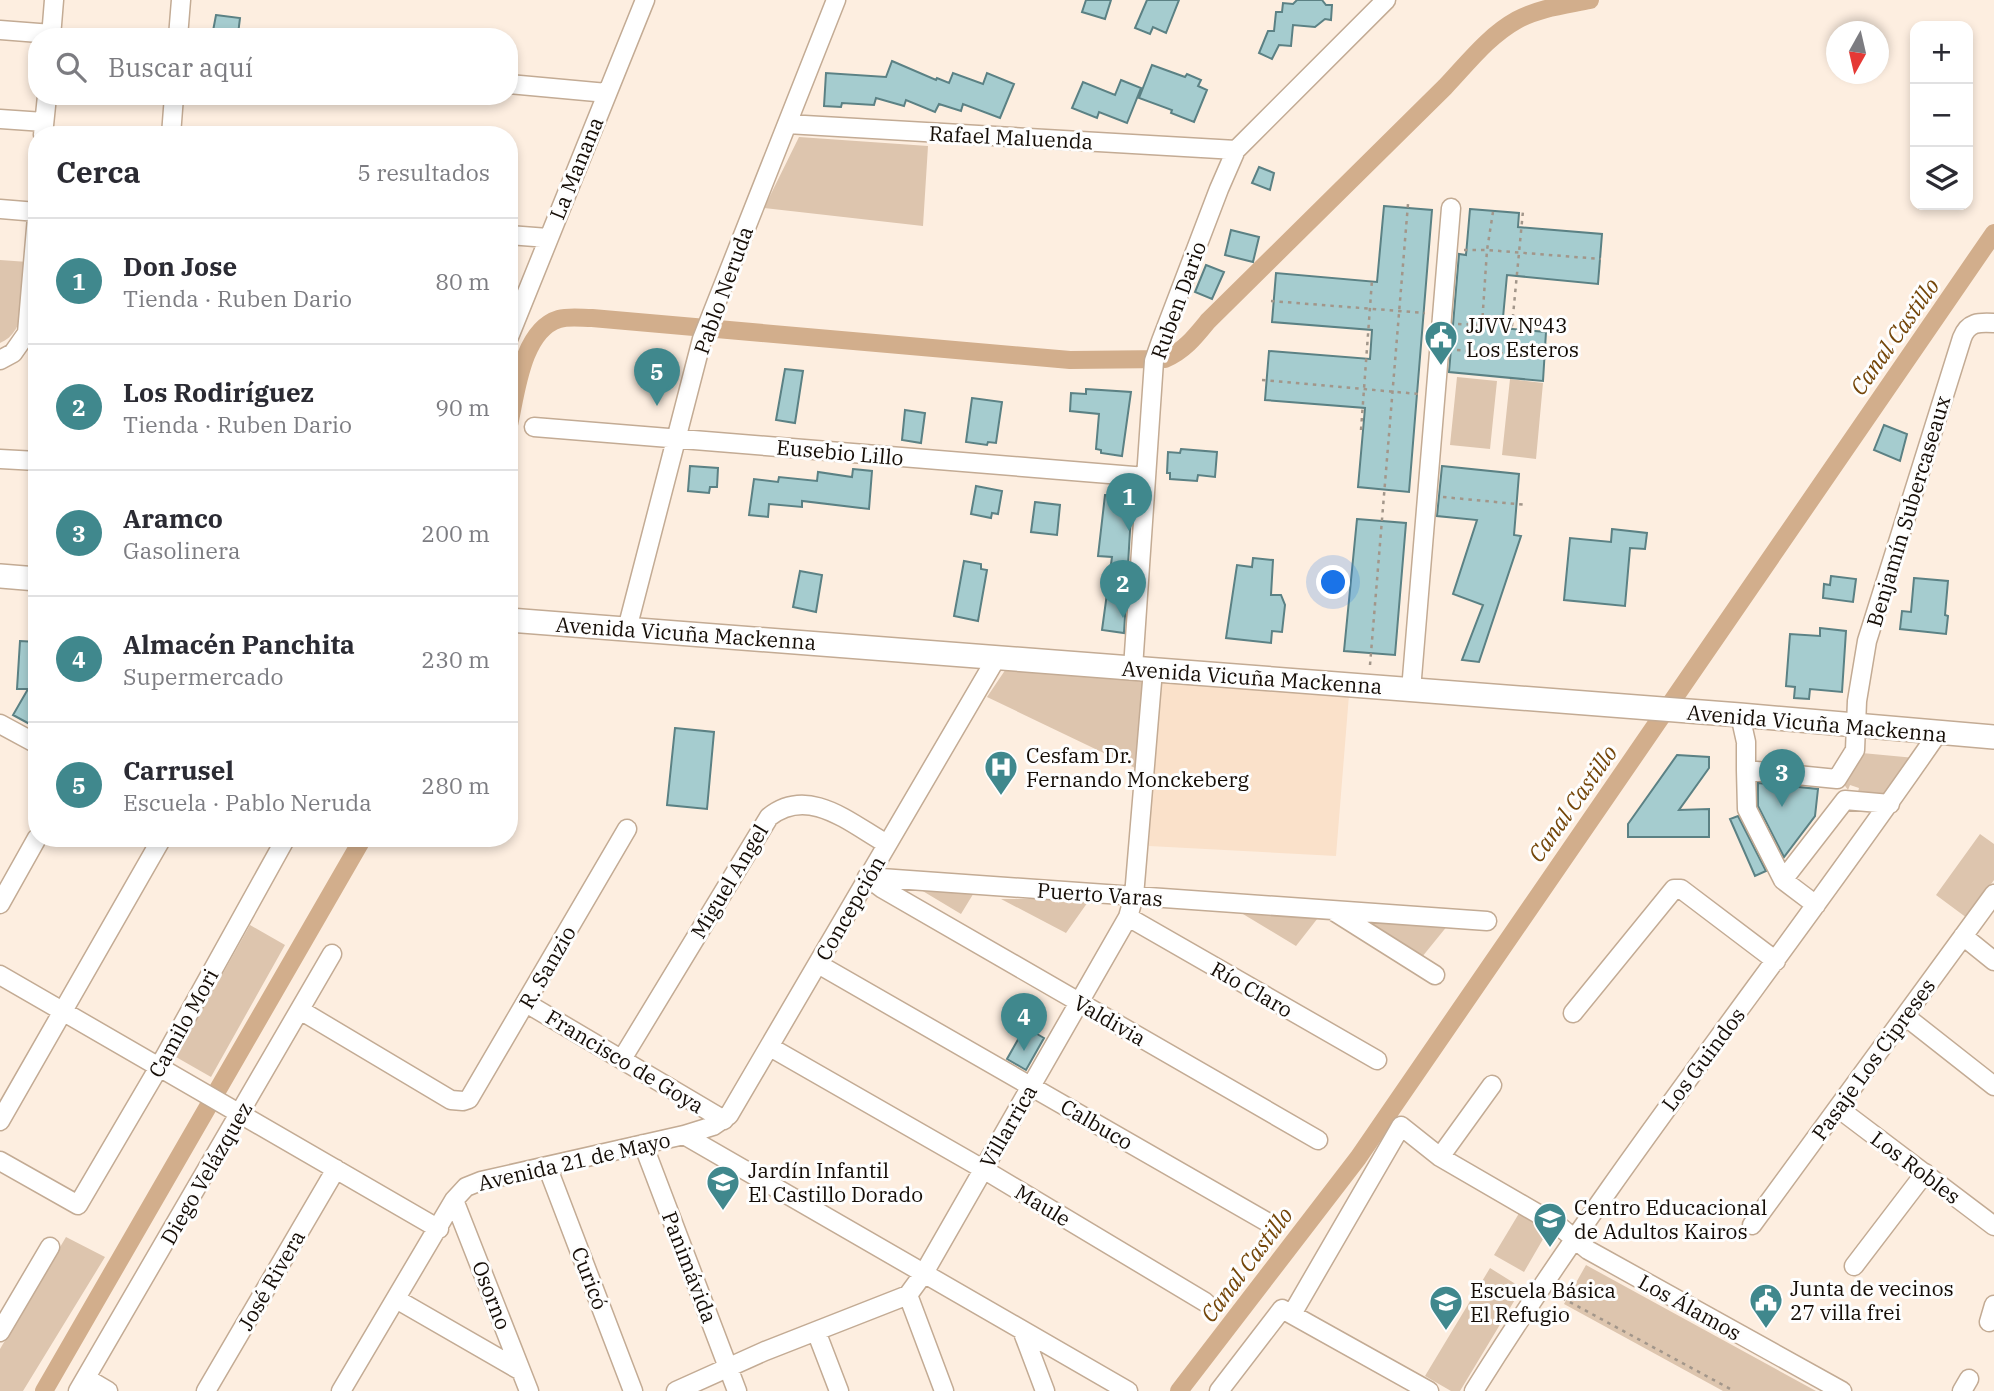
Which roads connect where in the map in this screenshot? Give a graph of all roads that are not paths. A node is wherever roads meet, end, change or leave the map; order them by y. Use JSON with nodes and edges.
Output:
{"nodes":[{"id":1,"x":54,"y":0,"type":"edge"},
{"id":2,"x":181,"y":0,"type":"edge"},
{"id":3,"x":645,"y":0,"type":"edge"},
{"id":4,"x":836,"y":0,"type":"edge"},
{"id":5,"x":1386,"y":0,"type":"edge"},
{"id":6,"x":52,"y":28,"type":"edge"},
{"id":7,"x":179,"y":28,"type":"edge"},
{"id":8,"x":0,"y":30,"type":"edge"},
{"id":9,"x":28,"y":33,"type":"edge"},
{"id":10,"x":518,"y":85,"type":"edge"},
{"id":11,"x":607,"y":93,"type":"junction"},
{"id":12,"x":46,"y":105,"type":"edge"},
{"id":13,"x":173,"y":105,"type":"edge"},
{"id":14,"x":0,"y":118,"type":"edge"},
{"id":15,"x":787,"y":124,"type":"junction"},
{"id":16,"x":35,"y":126,"type":"edge"},
{"id":17,"x":44,"y":126,"type":"edge"},
{"id":18,"x":172,"y":126,"type":"edge"},
{"id":19,"x":1236,"y":150,"type":"junction"},
{"id":20,"x":1451,"y":208,"type":"dead end"},
{"id":21,"x":0,"y":209,"type":"edge"},
{"id":22,"x":28,"y":211,"type":"edge"},
{"id":23,"x":518,"y":236,"type":"edge"},
{"id":24,"x":548,"y":238,"type":"junction"},
{"id":25,"x":518,"y":314,"type":"edge"},
{"id":26,"x":28,"y":321,"type":"edge"},
{"id":27,"x":1994,"y":323,"type":"edge"},
{"id":28,"x":0,"y":360,"type":"edge"},
{"id":29,"x":534,"y":427,"type":"dead end"},
{"id":30,"x":676,"y":439,"type":"junction"},
{"id":31,"x":0,"y":459,"type":"edge"},
{"id":32,"x":28,"y":461,"type":"edge"},
{"id":33,"x":1146,"y":477,"type":"junction"},
{"id":34,"x":0,"y":576,"type":"edge"},
{"id":35,"x":28,"y":578,"type":"edge"},
{"id":36,"x":518,"y":621,"type":"edge"},
{"id":37,"x":627,"y":629,"type":"junction"},
{"id":38,"x":996,"y":657,"type":"junction"},
{"id":39,"x":1143,"y":669,"type":"junction"},
{"id":40,"x":1411,"y":690,"type":"junction"},
{"id":41,"x":1740,"y":715,"type":"junction"},
{"id":42,"x":0,"y":724,"type":"edge"},
{"id":43,"x":1854,"y":724,"type":"junction"},
{"id":44,"x":1938,"y":733,"type":"junction"},
{"id":45,"x":1994,"y":737,"type":"edge"},
{"id":46,"x":28,"y":739,"type":"edge"},
{"id":47,"x":1746,"y":770,"type":"junction"},
{"id":48,"x":1837,"y":779,"type":"junction"},
{"id":49,"x":1845,"y":800,"type":"junction"},
{"id":50,"x":1890,"y":804,"type":"junction"},
{"id":51,"x":627,"y":829,"type":"dead end"},
{"id":52,"x":887,"y":845,"type":"junction"},
{"id":53,"x":32,"y":847,"type":"edge"},
{"id":54,"x":157,"y":847,"type":"edge"},
{"id":55,"x":281,"y":847,"type":"edge"},
{"id":56,"x":867,"y":877,"type":"junction"},
{"id":57,"x":1783,"y":880,"type":"junction"},
{"id":58,"x":1994,"y":894,"type":"edge"},
{"id":59,"x":1134,"y":896,"type":"junction"},
{"id":60,"x":0,"y":904,"type":"edge"},
{"id":61,"x":1816,"y":905,"type":"junction"},
{"id":62,"x":1332,"y":910,"type":"junction"},
{"id":63,"x":1128,"y":917,"type":"junction"},
{"id":64,"x":1487,"y":921,"type":"dead end"},
{"id":65,"x":1963,"y":936,"type":"junction"},
{"id":66,"x":332,"y":954,"type":"dead end"},
{"id":67,"x":1776,"y":961,"type":"junction"},
{"id":68,"x":1994,"y":961,"type":"edge"},
{"id":69,"x":818,"y":964,"type":"junction"},
{"id":70,"x":0,"y":975,"type":"edge"},
{"id":71,"x":1435,"y":975,"type":"dead end"},
{"id":72,"x":1079,"y":1002,"type":"junction"},
{"id":73,"x":526,"y":1003,"type":"junction"},
{"id":74,"x":300,"y":1010,"type":"junction"},
{"id":75,"x":63,"y":1012,"type":"junction"},
{"id":76,"x":1573,"y":1013,"type":"dead end"},
{"id":77,"x":1905,"y":1016,"type":"junction"},
{"id":78,"x":770,"y":1047,"type":"junction"},
{"id":79,"x":621,"y":1059,"type":"junction"},
{"id":80,"x":1377,"y":1060,"type":"dead end"},
{"id":81,"x":159,"y":1067,"type":"junction"},
{"id":82,"x":1492,"y":1085,"type":"dead end"},
{"id":83,"x":1031,"y":1086,"type":"junction"},
{"id":84,"x":1994,"y":1086,"type":"edge"},
{"id":85,"x":1838,"y":1108,"type":"junction"},
{"id":86,"x":234,"y":1110,"type":"junction"},
{"id":87,"x":724,"y":1120,"type":"junction"},
{"id":88,"x":0,"y":1121,"type":"edge"},
{"id":89,"x":684,"y":1135,"type":"junction"},
{"id":90,"x":1318,"y":1140,"type":"dead end"},
{"id":91,"x":643,"y":1144,"type":"junction"},
{"id":92,"x":1440,"y":1157,"type":"junction"},
{"id":93,"x":0,"y":1161,"type":"edge"},
{"id":94,"x":547,"y":1166,"type":"junction"},
{"id":95,"x":336,"y":1169,"type":"junction"},
{"id":96,"x":983,"y":1169,"type":"junction"},
{"id":97,"x":1924,"y":1173,"type":"junction"},
{"id":98,"x":454,"y":1200,"type":"junction"},
{"id":99,"x":1267,"y":1222,"type":"dead end"},
{"id":100,"x":1752,"y":1225,"type":"dead end"},
{"id":101,"x":1994,"y":1226,"type":"edge"},
{"id":102,"x":439,"y":1229,"type":"junction"},
{"id":103,"x":1573,"y":1238,"type":"junction"},
{"id":104,"x":50,"y":1247,"type":"dead end"},
{"id":105,"x":1854,"y":1266,"type":"dead end"},
{"id":106,"x":923,"y":1273,"type":"junction"},
{"id":107,"x":908,"y":1295,"type":"junction"},
{"id":108,"x":396,"y":1299,"type":"junction"},
{"id":109,"x":1205,"y":1302,"type":"dead end"},
{"id":110,"x":1287,"y":1312,"type":"junction"},
{"id":111,"x":3,"y":1322,"type":"edge"},
{"id":112,"x":1022,"y":1330,"type":"junction"},
{"id":113,"x":816,"y":1331,"type":"junction"},
{"id":114,"x":728,"y":1367,"type":"junction"},
{"id":115,"x":521,"y":1371,"type":"junction"},
{"id":116,"x":82,"y":1385,"type":"edge"},
{"id":117,"x":350,"y":1388,"type":"edge"},
{"id":118,"x":108,"y":1391,"type":"edge"},
{"id":119,"x":206,"y":1391,"type":"edge"},
{"id":120,"x":529,"y":1391,"type":"edge"},
{"id":121,"x":632,"y":1391,"type":"edge"},
{"id":122,"x":676,"y":1391,"type":"edge"},
{"id":123,"x":737,"y":1391,"type":"edge"},
{"id":124,"x":839,"y":1391,"type":"edge"},
{"id":125,"x":944,"y":1391,"type":"edge"},
{"id":126,"x":1045,"y":1391,"type":"edge"},
{"id":127,"x":1128,"y":1391,"type":"edge"},
{"id":128,"x":1219,"y":1391,"type":"edge"},
{"id":129,"x":1429,"y":1391,"type":"edge"},
{"id":130,"x":1474,"y":1391,"type":"edge"},
{"id":131,"x":1842,"y":1391,"type":"edge"}],
"edges":[{"from":1,"to":6,"type":"street"},
{"from":2,"to":7,"type":"street"},
{"from":3,"to":11,"type":"street","name":"La Manana"},
{"from":4,"to":15,"type":"street","name":"Pablo Neruda"},
{"from":5,"to":19,"type":"street","name":"Ruben Dario"},
{"from":8,"to":9,"type":"street"},
{"from":10,"to":11,"type":"street"},
{"from":11,"to":24,"type":"street","name":"La Manana"},
{"from":12,"to":17,"type":"street"},
{"from":13,"to":18,"type":"street"},
{"from":14,"to":16,"type":"street"},
{"from":15,"to":19,"type":"street","name":"Rafael Maluenda"},
{"from":15,"to":30,"type":"street","name":"Pablo Neruda"},
{"from":19,"to":33,"type":"street","name":"Ruben Dario"},
{"from":20,"to":40,"type":"street"},
{"from":21,"to":22,"type":"street"},
{"from":23,"to":24,"type":"street"},
{"from":24,"to":25,"type":"street","name":"La Manana"},
{"from":26,"to":28,"type":"street"},
{"from":27,"to":43,"type":"street","name":"Benjamín Subercaseaux"},
{"from":29,"to":30,"type":"street","name":"Eusebio Lillo"},
{"from":30,"to":33,"type":"street","name":"Eusebio Lillo"},
{"from":30,"to":37,"type":"street","name":"Pablo Neruda"},
{"from":31,"to":32,"type":"street"},
{"from":33,"to":39,"type":"street","name":"Ruben Dario"},
{"from":34,"to":35,"type":"main road"},
{"from":36,"to":37,"type":"main road","name":"Avenida Vicuña Mackenna"},
{"from":37,"to":38,"type":"main road","name":"Avenida Vicuña Mackenna"},
{"from":38,"to":39,"type":"main road","name":"Avenida Vicuña Mackenna"},
{"from":38,"to":52,"type":"street","name":"Concepción"},
{"from":39,"to":40,"type":"main road","name":"Avenida Vicuña Mackenna"},
{"from":39,"to":59,"type":"street","name":"Villarrica"},
{"from":40,"to":41,"type":"main road","name":"Avenida Vicuña Mackenna"},
{"from":41,"to":43,"type":"main road","name":"Avenida Vicuña Mackenna"},
{"from":41,"to":47,"type":"street"},
{"from":42,"to":46,"type":"street"},
{"from":43,"to":44,"type":"main road","name":"Avenida Vicuña Mackenna"},
{"from":43,"to":48,"type":"street","name":"Benjamín Subercaseaux"},
{"from":44,"to":45,"type":"main road","name":"Avenida Vicuña Mackenna"},
{"from":44,"to":50,"type":"street","name":"Los Guindos"},
{"from":47,"to":48,"type":"street"},
{"from":47,"to":57,"type":"street"},
{"from":48,"to":49,"type":"street"},
{"from":49,"to":50,"type":"street"},
{"from":49,"to":57,"type":"street"},
{"from":50,"to":61,"type":"street","name":"Los Guindos"},
{"from":51,"to":73,"type":"street","name":"R. Sanzio"},
{"from":52,"to":56,"type":"street","name":"Concepción"},
{"from":52,"to":79,"type":"street","name":"Miguel Angel"},
{"from":53,"to":60,"type":"street"},
{"from":54,"to":75,"type":"street"},
{"from":55,"to":81,"type":"street","name":"Camilo Mori"},
{"from":56,"to":59,"type":"street","name":"Puerto Varas"},
{"from":56,"to":69,"type":"street","name":"Concepción"},
{"from":56,"to":72,"type":"street","name":"Valdivia"},
{"from":57,"to":61,"type":"street"},
{"from":58,"to":65,"type":"street","name":"Pasaje Los Cipreses"},
{"from":59,"to":62,"type":"street","name":"Puerto Varas"},
{"from":59,"to":63,"type":"street","name":"Villarrica"},
{"from":61,"to":67,"type":"street","name":"Los Guindos"},
{"from":62,"to":64,"type":"street","name":"Puerto Varas"},
{"from":62,"to":71,"type":"street","name":"Puerto Varas"},
{"from":63,"to":72,"type":"street","name":"Villarrica"},
{"from":63,"to":80,"type":"street","name":"Río Claro"},
{"from":65,"to":68,"type":"street"},
{"from":65,"to":77,"type":"street","name":"Pasaje Los Cipreses"},
{"from":66,"to":74,"type":"street","name":"Diego Velázquez"},
{"from":67,"to":76,"type":"street"},
{"from":67,"to":103,"type":"street","name":"Los Guindos"},
{"from":69,"to":78,"type":"street","name":"Concepción"},
{"from":69,"to":83,"type":"street","name":"Calbuco"},
{"from":70,"to":75,"type":"street"},
{"from":72,"to":83,"type":"street","name":"Villarrica"},
{"from":72,"to":90,"type":"street","name":"Valdivia"},
{"from":73,"to":74,"type":"street","name":"R. Sanzio"},
{"from":73,"to":79,"type":"street","name":"Francisco de Goya"},
{"from":74,"to":86,"type":"street","name":"Diego Velázquez"},
{"from":75,"to":81,"type":"street"},
{"from":75,"to":88,"type":"street"},
{"from":77,"to":84,"type":"street"},
{"from":77,"to":85,"type":"street","name":"Pasaje Los Cipreses"},
{"from":78,"to":87,"type":"street","name":"Concepción"},
{"from":78,"to":96,"type":"street","name":"Maule"},
{"from":79,"to":87,"type":"street","name":"Francisco de Goya"},
{"from":81,"to":86,"type":"street"},
{"from":81,"to":93,"type":"street","name":"Camilo Mori"},
{"from":82,"to":92,"type":"street"},
{"from":83,"to":96,"type":"street","name":"Villarrica"},
{"from":83,"to":99,"type":"street","name":"Calbuco"},
{"from":85,"to":97,"type":"street","name":"Los Robles"},
{"from":85,"to":100,"type":"street","name":"Pasaje Los Cipreses"},
{"from":86,"to":95,"type":"street"},
{"from":86,"to":116,"type":"street","name":"Diego Velázquez"},
{"from":87,"to":89,"type":"street"},
{"from":89,"to":91,"type":"street","name":"Avenida 21 de Mayo"},
{"from":89,"to":106,"type":"street","name":"Avenida 21 de Mayo"},
{"from":91,"to":94,"type":"street","name":"Avenida 21 de Mayo"},
{"from":91,"to":114,"type":"street","name":"Panimávida"},
{"from":92,"to":103,"type":"street","name":"Los Álamos"},
{"from":92,"to":110,"type":"street","name":"Los Álamos"},
{"from":94,"to":98,"type":"street","name":"Avenida 21 de Mayo"},
{"from":94,"to":121,"type":"street","name":"Curicó"},
{"from":95,"to":102,"type":"street"},
{"from":95,"to":119,"type":"street","name":"José Rivera"},
{"from":96,"to":106,"type":"street","name":"Villarrica"},
{"from":96,"to":109,"type":"street","name":"Maule"},
{"from":97,"to":101,"type":"street","name":"Los Robles"},
{"from":97,"to":105,"type":"street"},
{"from":98,"to":102,"type":"street","name":"Avenida 21 de Mayo"},
{"from":98,"to":115,"type":"street","name":"Osorno"},
{"from":102,"to":108,"type":"street","name":"Avenida 21 de Mayo"},
{"from":103,"to":130,"type":"street","name":"Los Guindos"},
{"from":103,"to":131,"type":"street","name":"Los Álamos"},
{"from":104,"to":111,"type":"street"},
{"from":106,"to":107,"type":"street","name":"Villarrica"},
{"from":106,"to":112,"type":"street","name":"Avenida 21 de Mayo"},
{"from":107,"to":113,"type":"street"},
{"from":107,"to":125,"type":"street"},
{"from":108,"to":115,"type":"street"},
{"from":108,"to":117,"type":"street","name":"Avenida 21 de Mayo"},
{"from":110,"to":128,"type":"street"},
{"from":110,"to":129,"type":"street"},
{"from":112,"to":126,"type":"street"},
{"from":112,"to":127,"type":"street","name":"Avenida 21 de Mayo"},
{"from":113,"to":114,"type":"street"},
{"from":113,"to":124,"type":"street"},
{"from":114,"to":122,"type":"street"},
{"from":114,"to":123,"type":"street","name":"Panimávida"},
{"from":115,"to":120,"type":"street","name":"Osorno"},
{"from":116,"to":118,"type":"street"}]}
